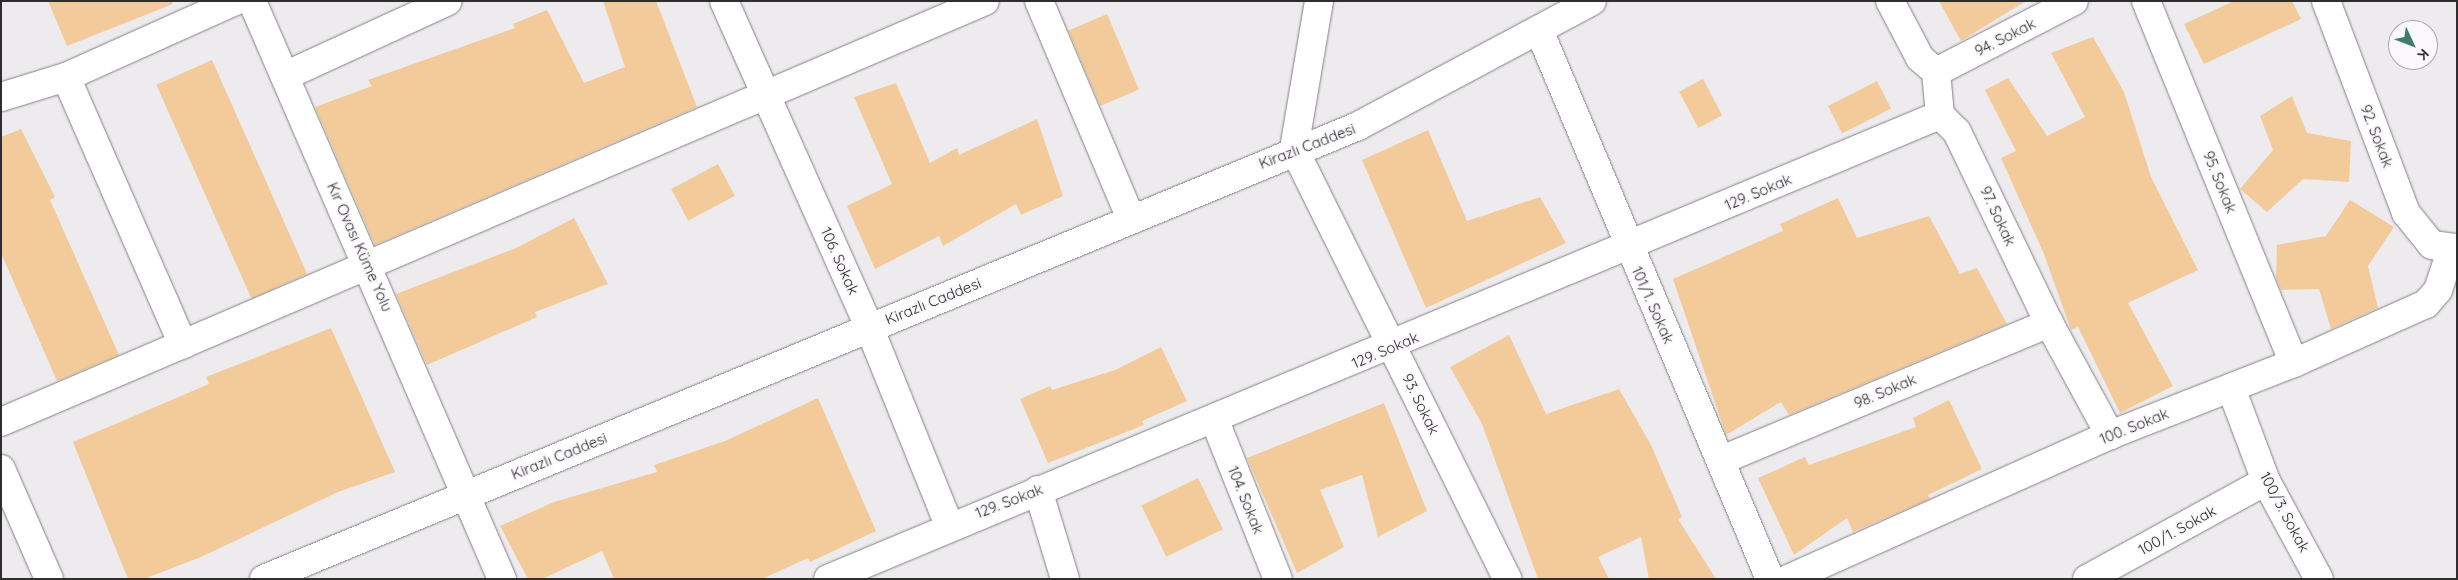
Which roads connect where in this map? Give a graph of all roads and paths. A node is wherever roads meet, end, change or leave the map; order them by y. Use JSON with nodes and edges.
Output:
{"nodes":[{"id":1,"x":235,"y":1,"type":"edge"},
{"id":2,"x":252,"y":1,"type":"edge"},
{"id":3,"x":448,"y":1,"type":"edge"},
{"id":4,"x":724,"y":1,"type":"edge"},
{"id":5,"x":985,"y":1,"type":"edge"},
{"id":6,"x":1039,"y":1,"type":"edge"},
{"id":7,"x":1319,"y":1,"type":"edge"},
{"id":8,"x":1890,"y":1,"type":"edge"},
{"id":9,"x":2074,"y":1,"type":"edge"},
{"id":10,"x":2146,"y":1,"type":"edge"},
{"id":11,"x":2326,"y":1,"type":"edge"},
{"id":12,"x":1581,"y":4,"type":"edge"},
{"id":13,"x":1539,"y":30,"type":"junction"},
{"id":14,"x":1936,"y":72,"type":"junction"},
{"id":15,"x":285,"y":76,"type":"junction"},
{"id":16,"x":66,"y":77,"type":"junction"},
{"id":17,"x":766,"y":94,"type":"junction"},
{"id":18,"x":1,"y":97,"type":"edge"},
{"id":19,"x":1940,"y":115,"type":"junction"},
{"id":20,"x":1294,"y":149,"type":"junction"},
{"id":21,"x":1131,"y":219,"type":"junction"},
{"id":22,"x":1627,"y":247,"type":"junction"},
{"id":23,"x":2455,"y":248,"type":"edge"},
{"id":24,"x":369,"y":267,"type":"junction"},
{"id":25,"x":2048,"y":323,"type":"junction"},
{"id":26,"x":869,"y":328,"type":"junction"},
{"id":27,"x":183,"y":344,"type":"junction"},
{"id":28,"x":1392,"y":347,"type":"junction"},
{"id":29,"x":2294,"y":363,"type":"junction"},
{"id":30,"x":2231,"y":388,"type":"junction"},
{"id":31,"x":1215,"y":421,"type":"junction"},
{"id":32,"x":1,"y":422,"type":"edge"},
{"id":33,"x":2110,"y":435,"type":"junction"},
{"id":34,"x":1722,"y":460,"type":"junction"},
{"id":35,"x":1,"y":469,"type":"edge"},
{"id":36,"x":2266,"y":481,"type":"junction"},
{"id":37,"x":1038,"y":490,"type":"junction"},
{"id":38,"x":467,"y":494,"type":"junction"},
{"id":39,"x":949,"y":524,"type":"junction"},
{"id":40,"x":860,"y":573,"type":"edge"},
{"id":41,"x":49,"y":579,"type":"edge"},
{"id":42,"x":264,"y":579,"type":"edge"},
{"id":43,"x":502,"y":579,"type":"edge"},
{"id":44,"x":828,"y":579,"type":"edge"},
{"id":45,"x":1065,"y":579,"type":"edge"},
{"id":46,"x":1278,"y":579,"type":"edge"},
{"id":47,"x":1507,"y":579,"type":"edge"},
{"id":48,"x":1770,"y":579,"type":"edge"},
{"id":49,"x":1788,"y":579,"type":"edge"},
{"id":50,"x":2088,"y":579,"type":"edge"},
{"id":51,"x":2319,"y":579,"type":"edge"}],
"edges":[{"from":1,"to":16,"type":"street"},
{"from":2,"to":15,"type":"street","name":"Kır Ovası Küme Yolu"},
{"from":3,"to":15,"type":"street"},
{"from":4,"to":17,"type":"street","name":"106. Sokak"},
{"from":5,"to":17,"type":"street"},
{"from":6,"to":21,"type":"street"},
{"from":7,"to":20,"type":"street"},
{"from":8,"to":14,"type":"street"},
{"from":9,"to":14,"type":"street","name":"94. Sokak"},
{"from":10,"to":29,"type":"street","name":"95. Sokak"},
{"from":11,"to":23,"type":"street","name":"92. Sokak"},
{"from":12,"to":13,"type":"street","name":"Kirazlı Caddesi"},
{"from":13,"to":20,"type":"street","name":"Kirazlı Caddesi"},
{"from":13,"to":22,"type":"street","name":"101/1. Sokak"},
{"from":14,"to":19,"type":"street"},
{"from":15,"to":24,"type":"street","name":"Kır Ovası Küme Yolu"},
{"from":16,"to":18,"type":"street"},
{"from":16,"to":27,"type":"street"},
{"from":17,"to":24,"type":"street"},
{"from":17,"to":26,"type":"street","name":"106. Sokak"},
{"from":19,"to":22,"type":"street","name":"129. Sokak"},
{"from":19,"to":25,"type":"street","name":"97. Sokak"},
{"from":20,"to":21,"type":"street","name":"Kirazlı Caddesi"},
{"from":20,"to":28,"type":"street","name":"93. Sokak"},
{"from":21,"to":26,"type":"street","name":"Kirazlı Caddesi"},
{"from":22,"to":28,"type":"street","name":"129. Sokak"},
{"from":22,"to":34,"type":"street","name":"101/1. Sokak"},
{"from":23,"to":29,"type":"street","name":"100. Sokak"},
{"from":24,"to":27,"type":"street"},
{"from":24,"to":38,"type":"street","name":"Kır Ovası Küme Yolu"},
{"from":25,"to":33,"type":"street","name":"97. Sokak"},
{"from":25,"to":34,"type":"street","name":"98. Sokak"},
{"from":26,"to":38,"type":"street","name":"Kirazlı Caddesi"},
{"from":26,"to":39,"type":"street","name":"106. Sokak"},
{"from":27,"to":32,"type":"street"},
{"from":28,"to":31,"type":"street","name":"129. Sokak"},
{"from":28,"to":47,"type":"street","name":"93. Sokak"},
{"from":29,"to":30,"type":"street","name":"100. Sokak"},
{"from":30,"to":33,"type":"street","name":"100. Sokak"},
{"from":30,"to":36,"type":"street","name":"100/3. Sokak"},
{"from":31,"to":37,"type":"street","name":"129. Sokak"},
{"from":31,"to":46,"type":"street","name":"104. Sokak"},
{"from":33,"to":49,"type":"street","name":"100. Sokak"},
{"from":34,"to":48,"type":"street","name":"101/1. Sokak"},
{"from":35,"to":41,"type":"street"},
{"from":36,"to":50,"type":"street","name":"100/1. Sokak"},
{"from":36,"to":51,"type":"street","name":"100/3. Sokak"},
{"from":37,"to":39,"type":"street","name":"129. Sokak"},
{"from":37,"to":45,"type":"street"},
{"from":38,"to":42,"type":"street","name":"Kirazlı Caddesi"},
{"from":38,"to":43,"type":"street","name":"Kır Ovası Küme Yolu"},
{"from":39,"to":40,"type":"street","name":"129. Sokak"},
{"from":40,"to":44,"type":"street","name":"129. Sokak"}]}
